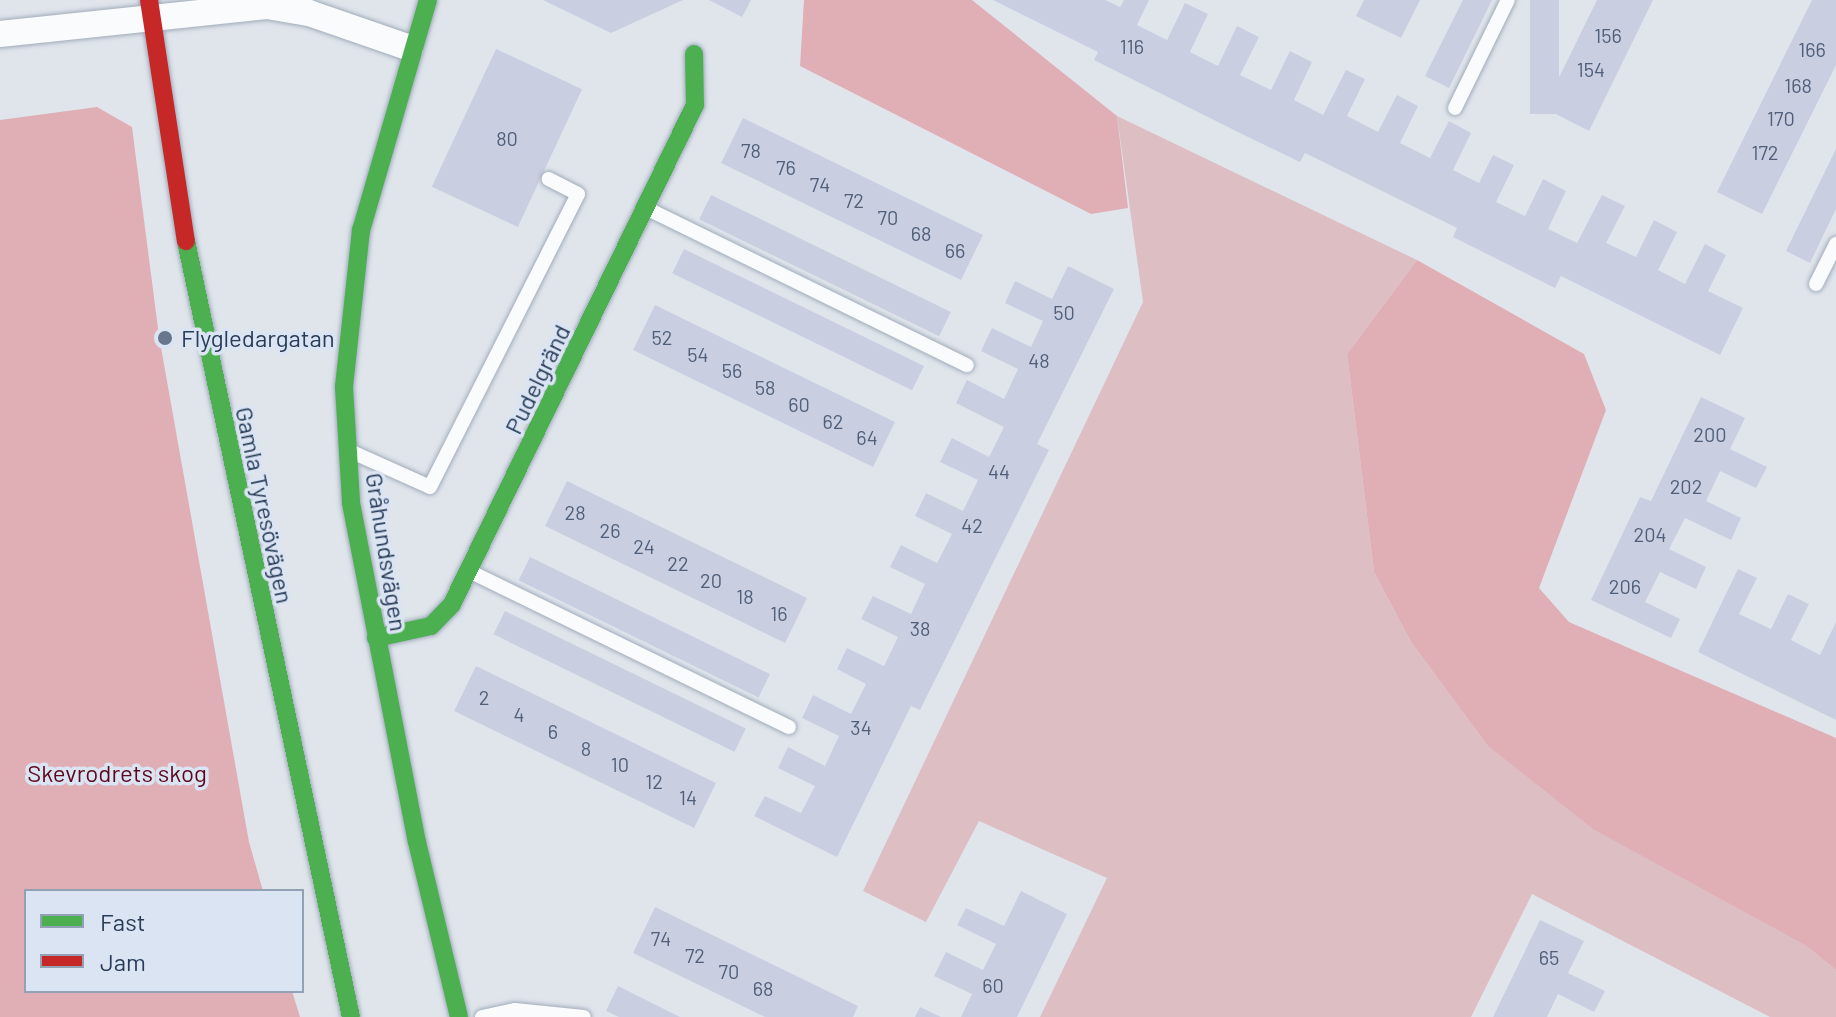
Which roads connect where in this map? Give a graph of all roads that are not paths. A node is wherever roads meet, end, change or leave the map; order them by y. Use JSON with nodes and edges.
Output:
{"nodes":[{"id":1,"x":428,"y":0,"type":"edge"},
{"id":2,"x":1508,"y":0,"type":"edge"},
{"id":3,"x":150,"y":8,"type":"edge"},
{"id":4,"x":0,"y":34,"type":"edge"},
{"id":5,"x":410,"y":48,"type":"junction"},
{"id":6,"x":694,"y":54,"type":"dead end"},
{"id":7,"x":1455,"y":108,"type":"dead end"},
{"id":8,"x":549,"y":179,"type":"dead end"},
{"id":9,"x":648,"y":209,"type":"junction"},
{"id":10,"x":1836,"y":244,"type":"edge"},
{"id":11,"x":1816,"y":284,"type":"dead end"},
{"id":12,"x":967,"y":365,"type":"dead end"},
{"id":13,"x":348,"y":450,"type":"junction"},
{"id":14,"x":469,"y":571,"type":"junction"},
{"id":15,"x":376,"y":638,"type":"junction"},
{"id":16,"x":789,"y":727,"type":"dead end"},
{"id":17,"x":351,"y":1017,"type":"edge"},
{"id":18,"x":459,"y":1017,"type":"edge"},
{"id":19,"x":482,"y":1017,"type":"edge"},
{"id":20,"x":584,"y":1017,"type":"edge"}],
"edges":[{"from":1,"to":5,"type":"street","name":"Gråhundsvägen"},
{"from":2,"to":7,"type":"lane"},
{"from":3,"to":4,"type":"street"},
{"from":3,"to":5,"type":"street"},
{"from":3,"to":17,"type":"street","name":"Gamla Tyresövägen"},
{"from":5,"to":13,"type":"street","name":"Gråhundsvägen"},
{"from":6,"to":9,"type":"street","name":"Pudelgränd"},
{"from":8,"to":13,"type":"lane"},
{"from":9,"to":12,"type":"lane"},
{"from":9,"to":14,"type":"street","name":"Pudelgränd"},
{"from":10,"to":11,"type":"lane"},
{"from":13,"to":15,"type":"street","name":"Gråhundsvägen"},
{"from":14,"to":15,"type":"street","name":"Pudelgränd"},
{"from":14,"to":16,"type":"lane"},
{"from":15,"to":18,"type":"street","name":"Gråhundsvägen"},
{"from":19,"to":20,"type":"lane"}]}
